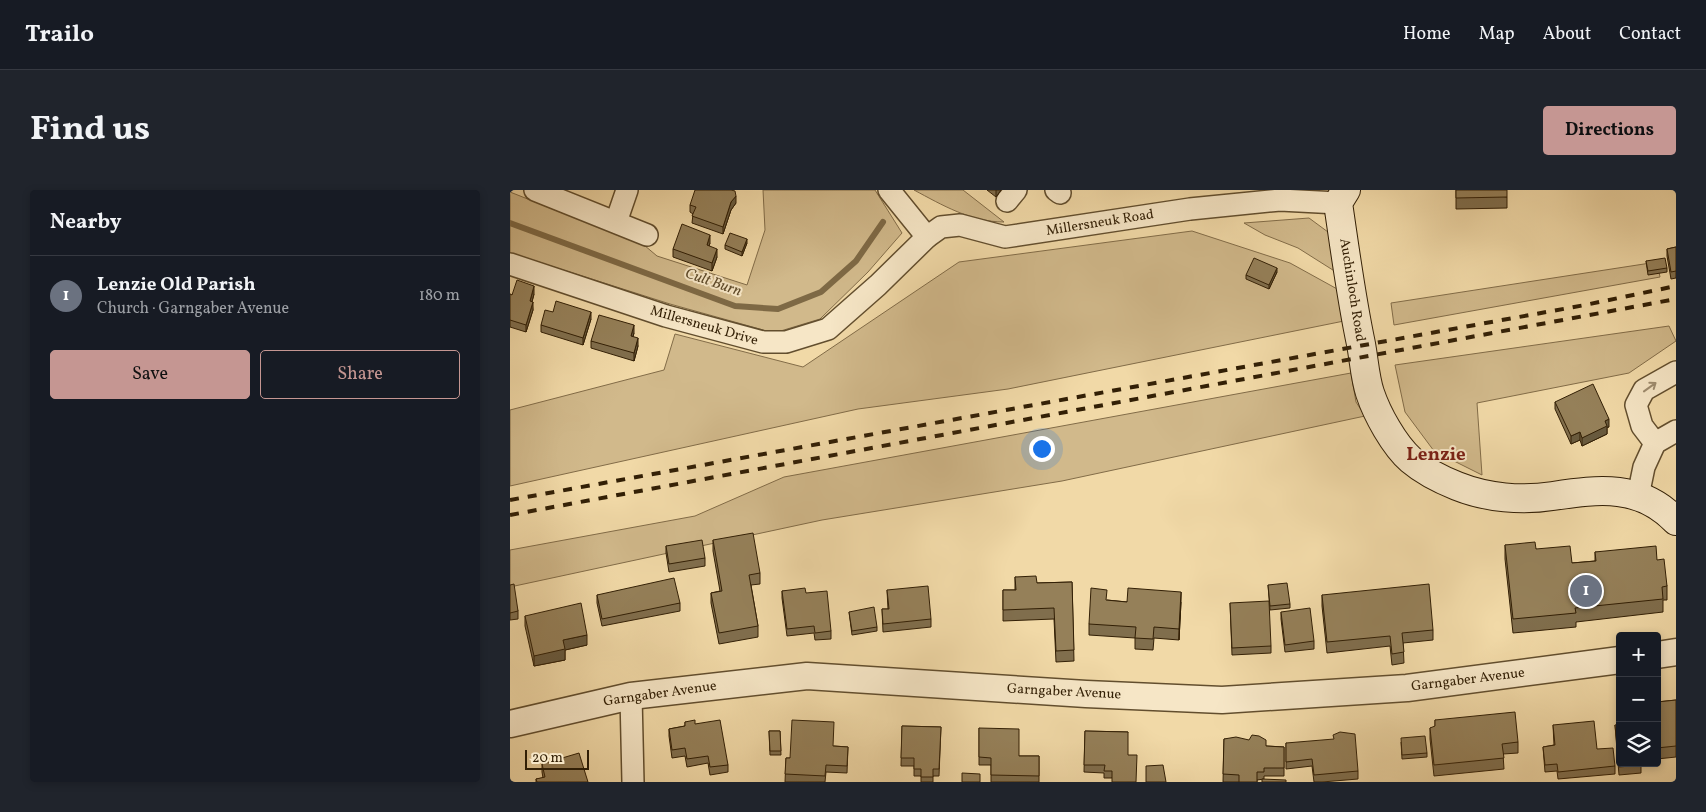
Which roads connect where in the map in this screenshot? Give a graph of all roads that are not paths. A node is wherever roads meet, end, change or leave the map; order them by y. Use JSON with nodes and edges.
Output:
{"nodes":[{"id":1,"x":535,"y":190,"type":"edge"},
{"id":2,"x":627,"y":190,"type":"edge"},
{"id":3,"x":889,"y":190,"type":"edge"},
{"id":4,"x":1342,"y":196,"type":"edge"},
{"id":5,"x":1189,"y":200,"type":"edge"},
{"id":6,"x":616,"y":222,"type":"junction"},
{"id":7,"x":648,"y":235,"type":"dead end"},
{"id":8,"x":927,"y":236,"type":"junction"},
{"id":9,"x":510,"y":264,"type":"edge"},
{"id":10,"x":1676,"y":372,"type":"edge"},
{"id":11,"x":1676,"y":431,"type":"edge"},
{"id":12,"x":1655,"y":442,"type":"junction"},
{"id":13,"x":1638,"y":496,"type":"junction"},
{"id":14,"x":1676,"y":521,"type":"edge"},
{"id":15,"x":1676,"y":652,"type":"edge"},
{"id":16,"x":1661,"y":654,"type":"edge"},
{"id":17,"x":1616,"y":661,"type":"edge"},
{"id":18,"x":631,"y":696,"type":"junction"},
{"id":19,"x":510,"y":724,"type":"edge"},
{"id":20,"x":633,"y":782,"type":"edge"}],
"edges":[{"from":1,"to":6,"type":"street"},
{"from":2,"to":6,"type":"street"},
{"from":3,"to":8,"type":"street"},
{"from":4,"to":5,"type":"street","name":"Millersneuk Road"},
{"from":4,"to":13,"type":"main road","name":"Auchinloch Road"},
{"from":5,"to":8,"type":"street","name":"Millersneuk Road"},
{"from":6,"to":7,"type":"street"},
{"from":8,"to":9,"type":"street","name":"Millersneuk Drive"},
{"from":12,"to":10,"type":"street","one_way":true},
{"from":11,"to":12,"type":"street"},
{"from":12,"to":13,"type":"street"},
{"from":13,"to":14,"type":"main road","name":"Auchinloch Road"},
{"from":15,"to":16,"type":"street"},
{"from":17,"to":18,"type":"street","name":"Garngaber Avenue"},
{"from":18,"to":19,"type":"street","name":"Garngaber Avenue"},
{"from":18,"to":20,"type":"street"}]}
